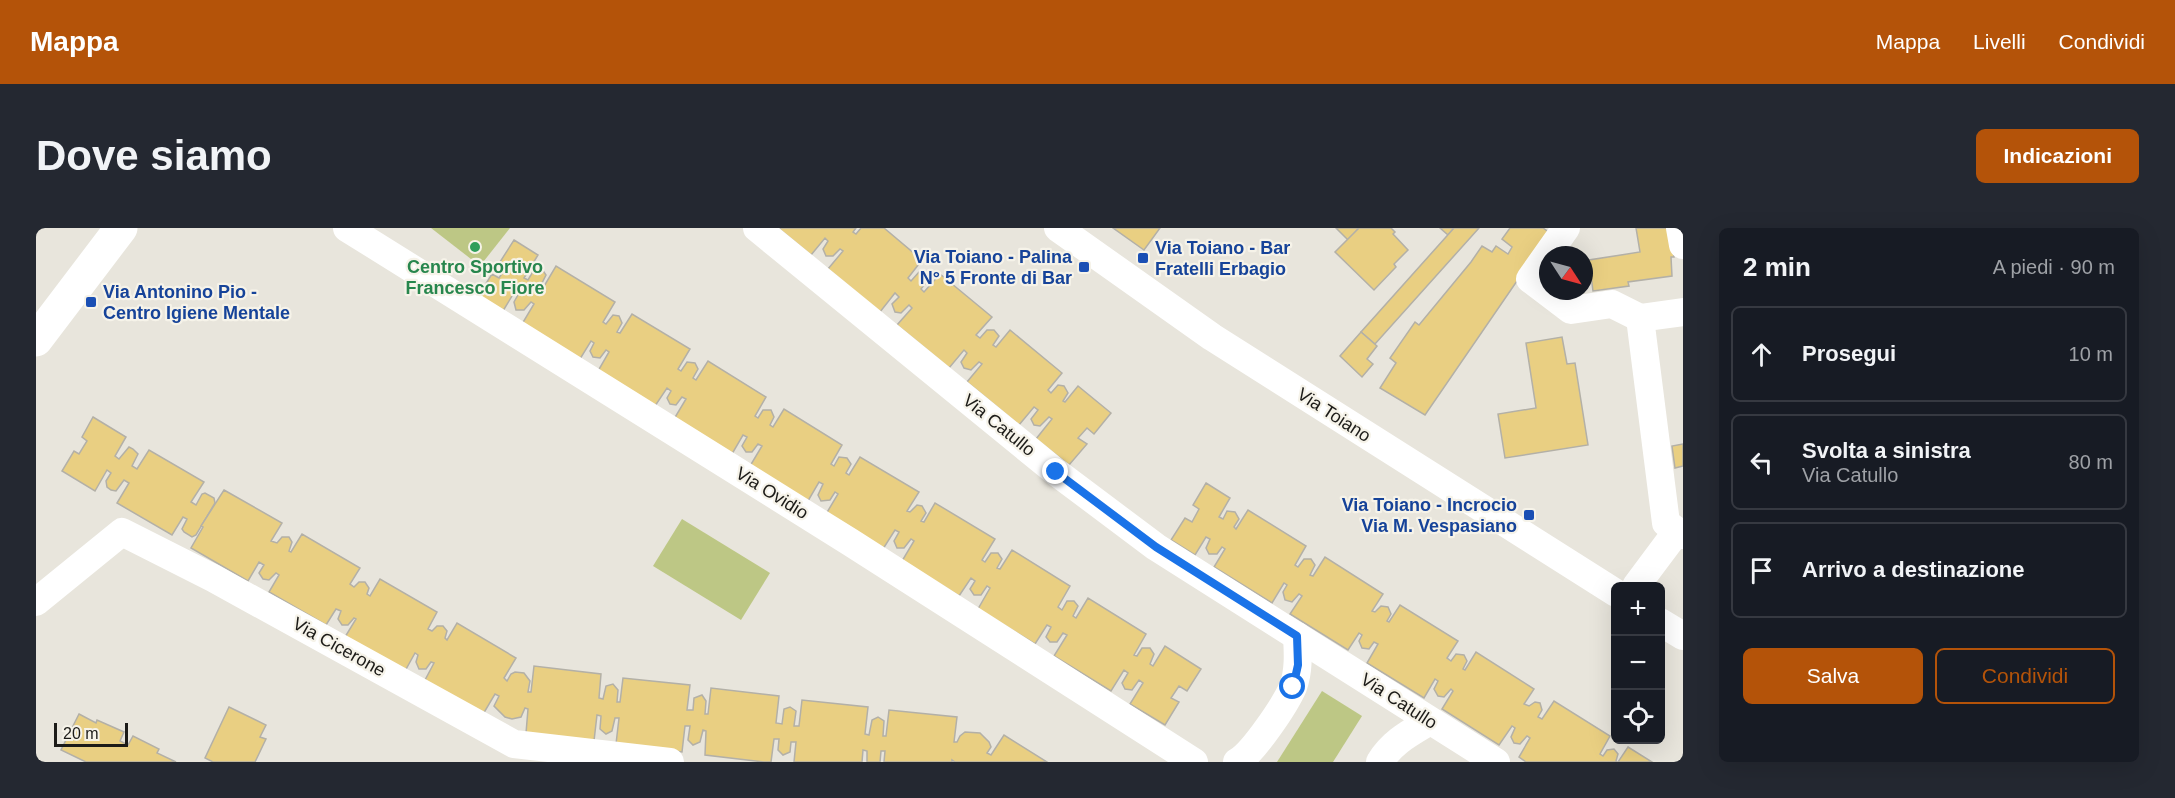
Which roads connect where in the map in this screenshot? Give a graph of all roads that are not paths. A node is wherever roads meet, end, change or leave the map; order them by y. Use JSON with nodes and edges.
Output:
{"nodes":[{"id":1,"x":121,"y":228,"type":"edge"},
{"id":2,"x":346,"y":228,"type":"edge"},
{"id":3,"x":757,"y":228,"type":"edge"},
{"id":4,"x":1058,"y":228,"type":"edge"},
{"id":5,"x":1566,"y":228,"type":"edge"},
{"id":6,"x":1680,"y":228,"type":"edge"},
{"id":7,"x":1683,"y":245,"type":"edge"},
{"id":8,"x":1683,"y":312,"type":"edge"},
{"id":9,"x":1640,"y":318,"type":"junction"},
{"id":10,"x":36,"y":340,"type":"edge"},
{"id":11,"x":1680,"y":533,"type":"edge"},
{"id":12,"x":1639,"y":582,"type":"edge"},
{"id":13,"x":1611,"y":590,"type":"edge"},
{"id":14,"x":36,"y":602,"type":"edge"},
{"id":15,"x":1665,"y":625,"type":"edge"},
{"id":16,"x":1297,"y":636,"type":"junction"},
{"id":17,"x":1683,"y":636,"type":"edge"},
{"id":18,"x":1430,"y":721,"type":"junction"},
{"id":19,"x":670,"y":762,"type":"edge"},
{"id":20,"x":1194,"y":762,"type":"edge"},
{"id":21,"x":1237,"y":762,"type":"edge"},
{"id":22,"x":1380,"y":762,"type":"edge"},
{"id":23,"x":1496,"y":762,"type":"edge"}],
"edges":[{"from":1,"to":10,"type":"street"},
{"from":2,"to":20,"type":"street","name":"Via Ovidio"},
{"from":3,"to":16,"type":"street","name":"Via Catullo"},
{"from":4,"to":13,"type":"street","name":"Via Toiano"},
{"from":5,"to":9,"type":"street"},
{"from":6,"to":7,"type":"street"},
{"from":8,"to":9,"type":"street"},
{"from":9,"to":11,"type":"street"},
{"from":11,"to":12,"type":"street"},
{"from":14,"to":19,"type":"street","name":"Via Cicerone"},
{"from":15,"to":17,"type":"street"},
{"from":16,"to":18,"type":"street","name":"Via Catullo"},
{"from":16,"to":21,"type":"street"},
{"from":18,"to":22,"type":"street"},
{"from":18,"to":23,"type":"street","name":"Via Catullo"}]}
